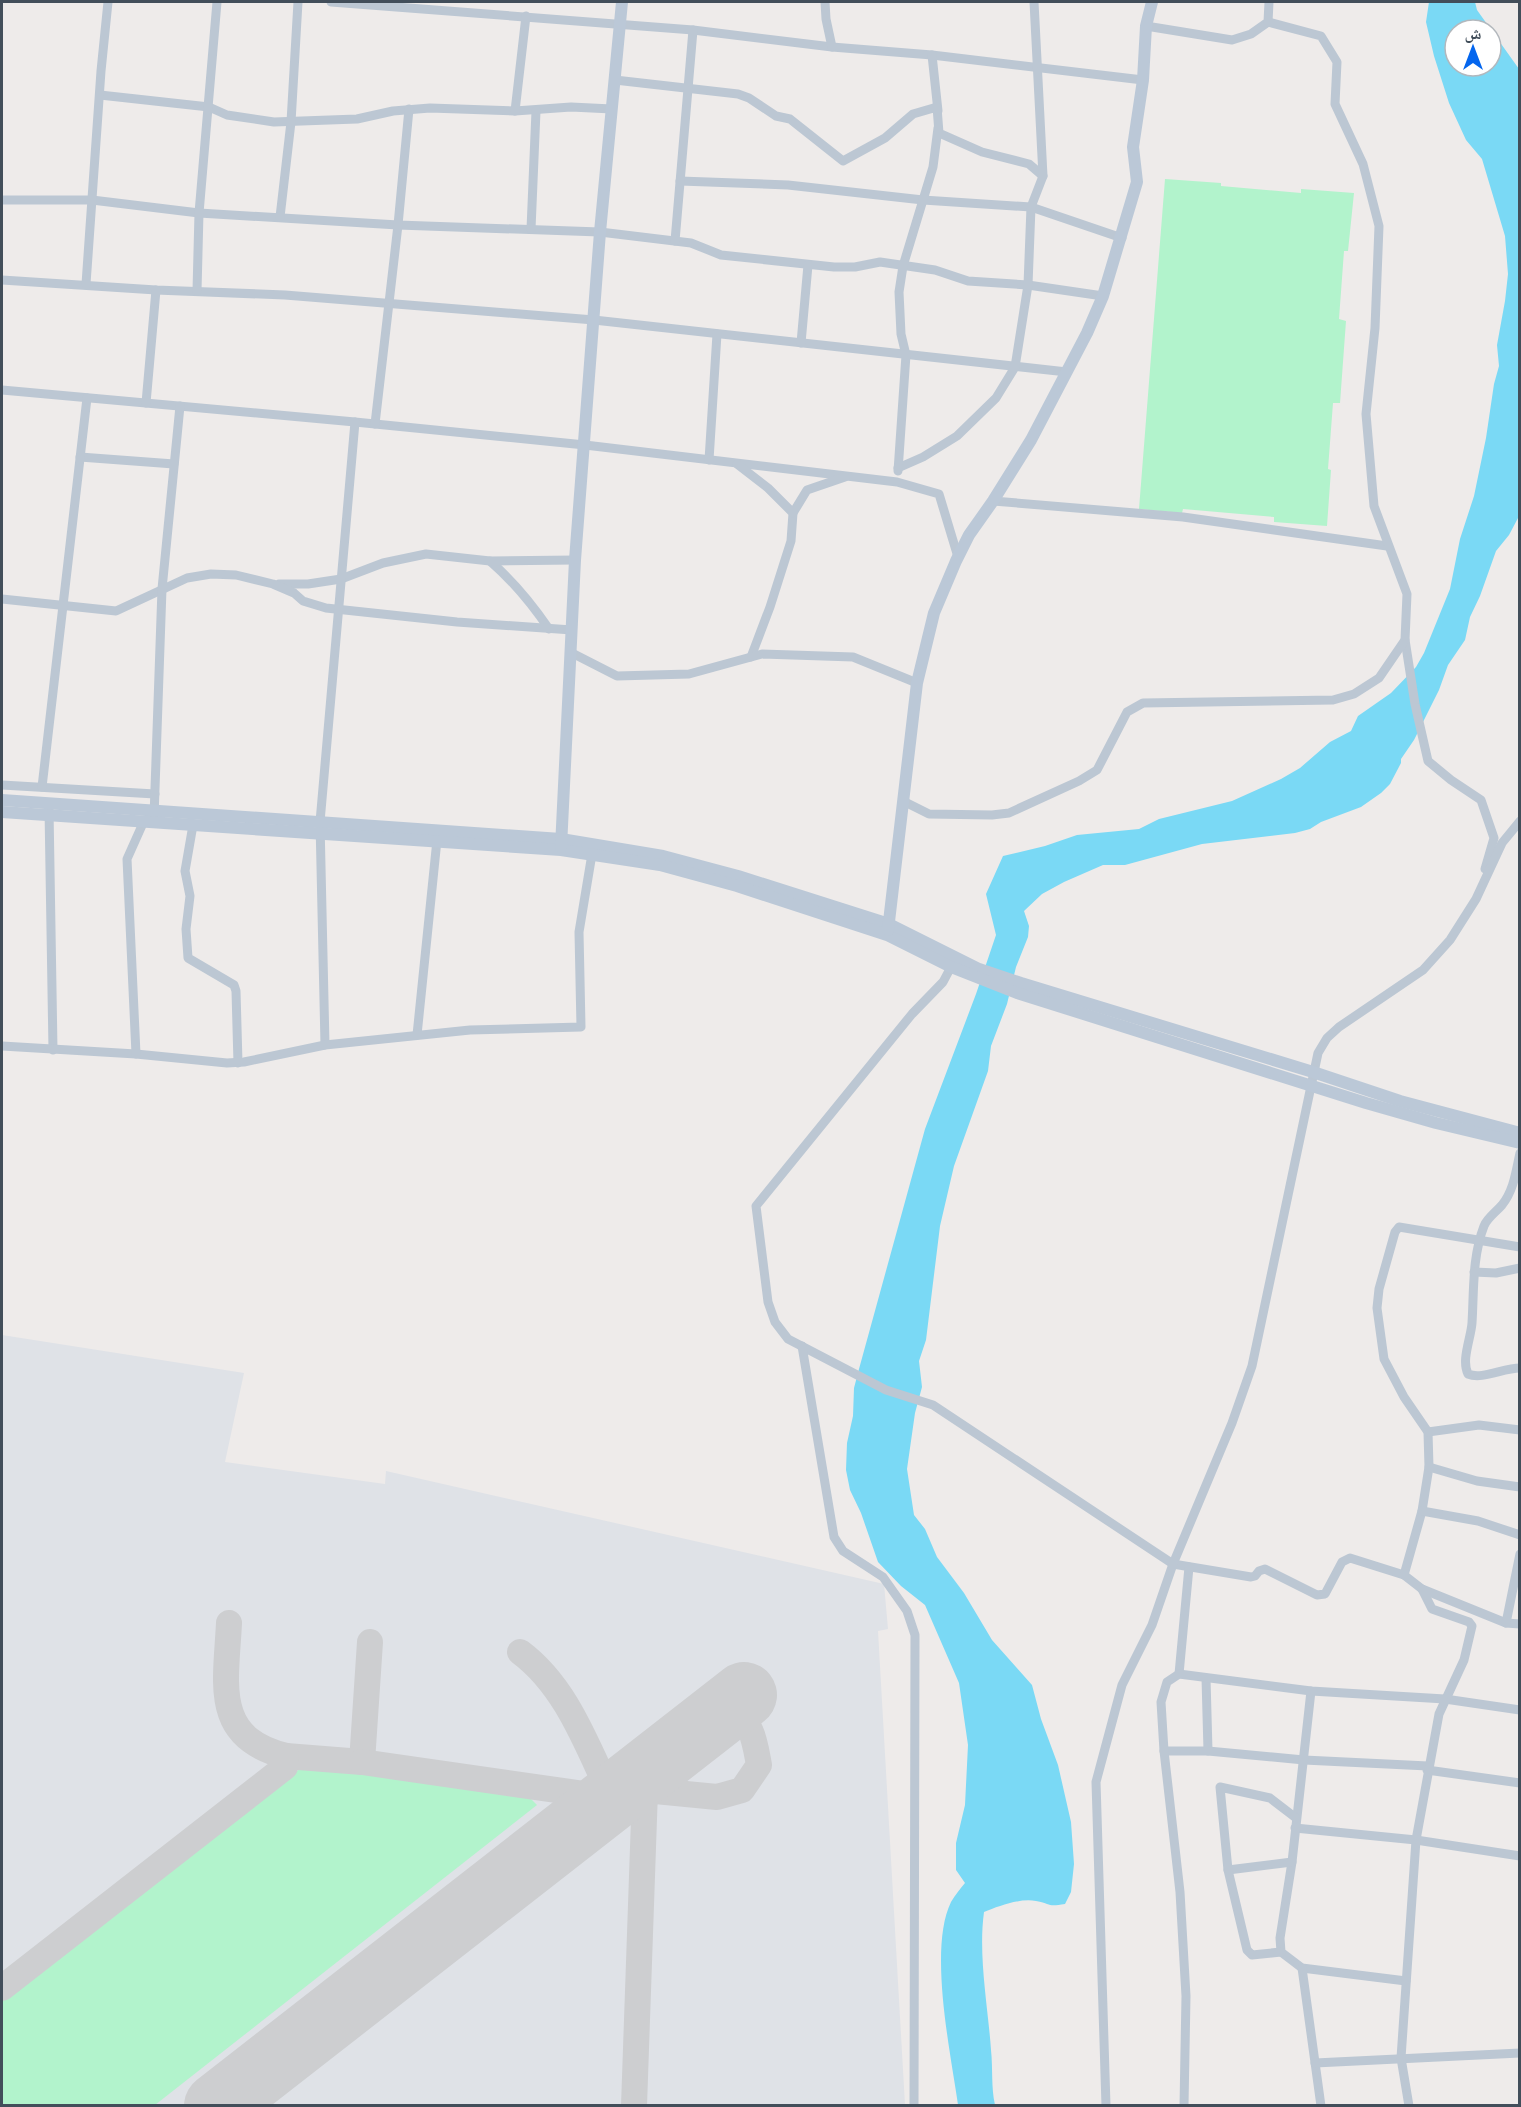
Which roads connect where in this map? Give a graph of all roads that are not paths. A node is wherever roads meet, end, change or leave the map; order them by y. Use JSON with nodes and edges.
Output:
{"nodes":[{"id":1,"x":108,"y":2,"type":"edge"},
{"id":2,"x":217,"y":2,"type":"edge"},
{"id":3,"x":298,"y":2,"type":"edge"},
{"id":4,"x":331,"y":2,"type":"edge"},
{"id":5,"x":622,"y":2,"type":"edge"},
{"id":6,"x":825,"y":2,"type":"edge"},
{"id":7,"x":1034,"y":2,"type":"edge"},
{"id":8,"x":1152,"y":2,"type":"edge"},
{"id":9,"x":1269,"y":2,"type":"edge"},
{"id":10,"x":436,"y":5,"type":"edge"},
{"id":11,"x":526,"y":16,"type":"junction"},
{"id":12,"x":1268,"y":22,"type":"junction"},
{"id":13,"x":620,"y":24,"type":"junction"},
{"id":14,"x":1146,"y":26,"type":"junction"},
{"id":15,"x":693,"y":30,"type":"junction"},
{"id":16,"x":832,"y":47,"type":"junction"},
{"id":17,"x":932,"y":55,"type":"junction"},
{"id":18,"x":1038,"y":67,"type":"junction"},
{"id":19,"x":615,"y":80,"type":"junction"},
{"id":20,"x":1143,"y":80,"type":"junction"},
{"id":21,"x":689,"y":88,"type":"junction"},
{"id":22,"x":100,"y":95,"type":"junction"},
{"id":23,"x":209,"y":107,"type":"junction"},
{"id":24,"x":409,"y":109,"type":"junction"},
{"id":25,"x":612,"y":109,"type":"junction"},
{"id":26,"x":515,"y":111,"type":"junction"},
{"id":27,"x":536,"y":111,"type":"junction"},
{"id":28,"x":291,"y":122,"type":"junction"},
{"id":29,"x":939,"y":133,"type":"junction"},
{"id":30,"x":1043,"y":176,"type":"junction"},
{"id":31,"x":680,"y":181,"type":"junction"},
{"id":32,"x":2,"y":200,"type":"edge"},
{"id":33,"x":92,"y":200,"type":"junction"},
{"id":34,"x":923,"y":200,"type":"junction"},
{"id":35,"x":1031,"y":207,"type":"junction"},
{"id":36,"x":199,"y":213,"type":"junction"},
{"id":37,"x":280,"y":218,"type":"junction"},
{"id":38,"x":398,"y":225,"type":"junction"},
{"id":39,"x":531,"y":229,"type":"junction"},
{"id":40,"x":600,"y":232,"type":"junction"},
{"id":41,"x":1122,"y":238,"type":"junction"},
{"id":42,"x":675,"y":241,"type":"junction"},
{"id":43,"x":808,"y":265,"type":"junction"},
{"id":44,"x":903,"y":266,"type":"junction"},
{"id":45,"x":2,"y":280,"type":"edge"},
{"id":46,"x":86,"y":284,"type":"junction"},
{"id":47,"x":1028,"y":285,"type":"junction"},
{"id":48,"x":156,"y":291,"type":"junction"},
{"id":49,"x":197,"y":291,"type":"junction"},
{"id":50,"x":1103,"y":296,"type":"junction"},
{"id":51,"x":388,"y":305,"type":"junction"},
{"id":52,"x":594,"y":320,"type":"junction"},
{"id":53,"x":717,"y":334,"type":"junction"},
{"id":54,"x":801,"y":343,"type":"junction"},
{"id":55,"x":906,"y":355,"type":"junction"},
{"id":56,"x":1015,"y":367,"type":"junction"},
{"id":57,"x":1066,"y":372,"type":"junction"},
{"id":58,"x":2,"y":390,"type":"edge"},
{"id":59,"x":87,"y":398,"type":"junction"},
{"id":60,"x":146,"y":403,"type":"junction"},
{"id":61,"x":180,"y":406,"type":"junction"},
{"id":62,"x":355,"y":422,"type":"junction"},
{"id":63,"x":375,"y":424,"type":"junction"},
{"id":64,"x":585,"y":446,"type":"junction"},
{"id":65,"x":80,"y":457,"type":"junction"},
{"id":66,"x":709,"y":460,"type":"junction"},
{"id":67,"x":735,"y":463,"type":"junction"},
{"id":68,"x":174,"y":464,"type":"junction"},
{"id":69,"x":898,"y":468,"type":"junction"},
{"id":70,"x":848,"y":477,"type":"junction"},
{"id":71,"x":897,"y":482,"type":"junction"},
{"id":72,"x":993,"y":501,"type":"junction"},
{"id":73,"x":793,"y":513,"type":"junction"},
{"id":74,"x":1388,"y":546,"type":"junction"},
{"id":75,"x":958,"y":557,"type":"junction"},
{"id":76,"x":575,"y":560,"type":"junction"},
{"id":77,"x":490,"y":561,"type":"junction"},
{"id":78,"x":340,"y":579,"type":"junction"},
{"id":79,"x":273,"y":584,"type":"junction"},
{"id":80,"x":162,"y":589,"type":"junction"},
{"id":81,"x":2,"y":599,"type":"edge"},
{"id":82,"x":62,"y":606,"type":"junction"},
{"id":83,"x":339,"y":609,"type":"junction"},
{"id":84,"x":549,"y":629,"type":"junction"},
{"id":85,"x":572,"y":630,"type":"junction"},
{"id":86,"x":1406,"y":640,"type":"junction"},
{"id":87,"x":570,"y":652,"type":"junction"},
{"id":88,"x":751,"y":657,"type":"junction"},
{"id":89,"x":917,"y":683,"type":"junction"},
{"id":90,"x":2,"y":785,"type":"edge"},
{"id":91,"x":19,"y":786,"type":"junction"},
{"id":92,"x":42,"y":787,"type":"junction"},
{"id":93,"x":94,"y":792,"type":"junction"},
{"id":94,"x":155,"y":794,"type":"junction"},
{"id":95,"x":2,"y":800,"type":"edge"},
{"id":96,"x":19,"y":801,"type":"junction"},
{"id":97,"x":903,"y":801,"type":"junction"},
{"id":98,"x":94,"y":806,"type":"junction"},
{"id":99,"x":49,"y":809,"type":"junction"},
{"id":100,"x":2,"y":812,"type":"edge"},
{"id":101,"x":150,"y":818,"type":"junction"},
{"id":102,"x":1520,"y":821,"type":"edge"},
{"id":103,"x":193,"y":825,"type":"junction"},
{"id":104,"x":320,"y":827,"type":"junction"},
{"id":105,"x":437,"y":840,"type":"junction"},
{"id":106,"x":561,"y":844,"type":"junction"},
{"id":107,"x":592,"y":854,"type":"junction"},
{"id":108,"x":1476,"y":900,"type":"junction"},
{"id":109,"x":888,"y":930,"type":"junction"},
{"id":110,"x":951,"y":967,"type":"junction"},
{"id":111,"x":978,"y":974,"type":"junction"},
{"id":112,"x":417,"y":1035,"type":"junction"},
{"id":113,"x":325,"y":1045,"type":"junction"},
{"id":114,"x":2,"y":1046,"type":"edge"},
{"id":115,"x":53,"y":1050,"type":"junction"},
{"id":116,"x":136,"y":1054,"type":"junction"},
{"id":117,"x":238,"y":1063,"type":"junction"},
{"id":118,"x":1312,"y":1078,"type":"junction"},
{"id":119,"x":1520,"y":1133,"type":"edge"},
{"id":120,"x":1520,"y":1143,"type":"edge"},
{"id":121,"x":1520,"y":1153,"type":"edge"},
{"id":122,"x":1479,"y":1242,"type":"junction"},
{"id":123,"x":1520,"y":1247,"type":"edge"},
{"id":124,"x":1520,"y":1268,"type":"edge"},
{"id":125,"x":1474,"y":1272,"type":"junction"},
{"id":126,"x":802,"y":1346,"type":"junction"},
{"id":127,"x":1520,"y":1368,"type":"edge"},
{"id":128,"x":1520,"y":1430,"type":"edge"},
{"id":129,"x":1428,"y":1432,"type":"junction"},
{"id":130,"x":1429,"y":1467,"type":"junction"},
{"id":131,"x":1520,"y":1487,"type":"edge"},
{"id":132,"x":1422,"y":1511,"type":"junction"},
{"id":133,"x":1520,"y":1535,"type":"edge"},
{"id":134,"x":1519,"y":1555,"type":"edge"},
{"id":135,"x":1173,"y":1564,"type":"junction"},
{"id":136,"x":1189,"y":1567,"type":"junction"},
{"id":137,"x":1404,"y":1575,"type":"junction"},
{"id":138,"x":1422,"y":1589,"type":"junction"},
{"id":139,"x":1506,"y":1623,"type":"junction"},
{"id":140,"x":1520,"y":1624,"type":"edge"},
{"id":141,"x":1179,"y":1674,"type":"junction"},
{"id":142,"x":1206,"y":1678,"type":"junction"},
{"id":143,"x":1311,"y":1690,"type":"junction"},
{"id":144,"x":1445,"y":1699,"type":"junction"},
{"id":145,"x":1520,"y":1710,"type":"edge"},
{"id":146,"x":1164,"y":1751,"type":"junction"},
{"id":147,"x":1208,"y":1751,"type":"junction"},
{"id":148,"x":1304,"y":1760,"type":"junction"},
{"id":149,"x":1428,"y":1768,"type":"junction"},
{"id":150,"x":1520,"y":1783,"type":"edge"},
{"id":151,"x":1296,"y":1818,"type":"junction"},
{"id":152,"x":1296,"y":1828,"type":"junction"},
{"id":153,"x":1416,"y":1840,"type":"junction"},
{"id":154,"x":1520,"y":1856,"type":"edge"},
{"id":155,"x":1292,"y":1862,"type":"junction"},
{"id":156,"x":1228,"y":1870,"type":"junction"},
{"id":157,"x":1281,"y":1952,"type":"junction"},
{"id":158,"x":1302,"y":1968,"type":"junction"},
{"id":159,"x":1406,"y":1981,"type":"junction"},
{"id":160,"x":1520,"y":2053,"type":"edge"},
{"id":161,"x":1401,"y":2058,"type":"junction"},
{"id":162,"x":1315,"y":2063,"type":"junction"},
{"id":163,"x":914,"y":2106,"type":"edge"},
{"id":164,"x":1106,"y":2106,"type":"edge"},
{"id":165,"x":1184,"y":2106,"type":"edge"},
{"id":166,"x":1321,"y":2106,"type":"edge"},
{"id":167,"x":1409,"y":2106,"type":"edge"}],
"edges":[{"from":1,"to":22,"type":"street"},
{"from":2,"to":23,"type":"street"},
{"from":3,"to":28,"type":"street"},
{"from":4,"to":10,"type":"street"},
{"from":5,"to":13,"type":"street"},
{"from":6,"to":16,"type":"street"},
{"from":7,"to":18,"type":"street"},
{"from":8,"to":14,"type":"street"},
{"from":9,"to":12,"type":"street"},
{"from":10,"to":11,"type":"street"},
{"from":11,"to":13,"type":"street"},
{"from":11,"to":26,"type":"street"},
{"from":12,"to":14,"type":"street"},
{"from":12,"to":74,"type":"street"},
{"from":13,"to":15,"type":"street"},
{"from":13,"to":19,"type":"street"},
{"from":14,"to":20,"type":"street"},
{"from":15,"to":16,"type":"street"},
{"from":15,"to":21,"type":"street"},
{"from":16,"to":17,"type":"street"},
{"from":17,"to":18,"type":"street"},
{"from":17,"to":29,"type":"street"},
{"from":18,"to":20,"type":"street"},
{"from":18,"to":30,"type":"street"},
{"from":19,"to":21,"type":"street"},
{"from":19,"to":25,"type":"street"},
{"from":20,"to":41,"type":"street"},
{"from":21,"to":29,"type":"street"},
{"from":21,"to":31,"type":"street"},
{"from":22,"to":23,"type":"street"},
{"from":22,"to":33,"type":"street"},
{"from":23,"to":28,"type":"street"},
{"from":23,"to":36,"type":"street"},
{"from":24,"to":26,"type":"street"},
{"from":24,"to":28,"type":"street"},
{"from":24,"to":38,"type":"street"},
{"from":25,"to":27,"type":"street"},
{"from":25,"to":40,"type":"street"},
{"from":26,"to":27,"type":"street"},
{"from":27,"to":39,"type":"street"},
{"from":28,"to":37,"type":"street"},
{"from":29,"to":30,"type":"street"},
{"from":29,"to":34,"type":"street"},
{"from":30,"to":35,"type":"street"},
{"from":31,"to":34,"type":"street"},
{"from":31,"to":42,"type":"street"},
{"from":32,"to":33,"type":"street"},
{"from":33,"to":36,"type":"street"},
{"from":33,"to":46,"type":"street"},
{"from":34,"to":35,"type":"street"},
{"from":34,"to":44,"type":"street"},
{"from":35,"to":41,"type":"street"},
{"from":35,"to":47,"type":"street"},
{"from":36,"to":37,"type":"street"},
{"from":36,"to":49,"type":"street"},
{"from":37,"to":38,"type":"street"},
{"from":38,"to":39,"type":"street"},
{"from":38,"to":51,"type":"street"},
{"from":39,"to":40,"type":"street"},
{"from":40,"to":42,"type":"street"},
{"from":40,"to":52,"type":"street"},
{"from":41,"to":50,"type":"street"},
{"from":42,"to":43,"type":"street"},
{"from":43,"to":44,"type":"street"},
{"from":43,"to":54,"type":"street"},
{"from":44,"to":47,"type":"street"},
{"from":44,"to":55,"type":"street"},
{"from":45,"to":46,"type":"street"},
{"from":46,"to":48,"type":"street"},
{"from":47,"to":50,"type":"street"},
{"from":47,"to":56,"type":"street"},
{"from":48,"to":49,"type":"street"},
{"from":48,"to":60,"type":"street"},
{"from":49,"to":51,"type":"street"},
{"from":50,"to":57,"type":"street"},
{"from":51,"to":52,"type":"street"},
{"from":51,"to":63,"type":"street"},
{"from":52,"to":53,"type":"street"},
{"from":52,"to":64,"type":"street"},
{"from":53,"to":54,"type":"street"},
{"from":53,"to":66,"type":"street"},
{"from":54,"to":55,"type":"street"},
{"from":55,"to":56,"type":"street"},
{"from":55,"to":69,"type":"street"},
{"from":56,"to":57,"type":"street"},
{"from":56,"to":69,"type":"street"},
{"from":57,"to":72,"type":"street"},
{"from":58,"to":59,"type":"street"},
{"from":59,"to":60,"type":"street"},
{"from":59,"to":65,"type":"street"},
{"from":60,"to":61,"type":"street"},
{"from":61,"to":62,"type":"street"},
{"from":61,"to":68,"type":"street"},
{"from":62,"to":63,"type":"street"},
{"from":62,"to":78,"type":"street"},
{"from":63,"to":64,"type":"street"},
{"from":64,"to":66,"type":"street"},
{"from":64,"to":76,"type":"street"},
{"from":65,"to":68,"type":"street"},
{"from":65,"to":82,"type":"street"},
{"from":66,"to":67,"type":"street"},
{"from":67,"to":70,"type":"street"},
{"from":67,"to":73,"type":"street"},
{"from":68,"to":80,"type":"street"},
{"from":69,"to":71,"type":"street"},
{"from":70,"to":71,"type":"street"},
{"from":70,"to":73,"type":"street"},
{"from":71,"to":75,"type":"street"},
{"from":72,"to":74,"type":"street"},
{"from":72,"to":75,"type":"street"},
{"from":73,"to":88,"type":"street"},
{"from":74,"to":86,"type":"street"},
{"from":75,"to":89,"type":"street"},
{"from":76,"to":77,"type":"street"},
{"from":76,"to":85,"type":"street"},
{"from":77,"to":78,"type":"street"},
{"from":77,"to":84,"type":"street"},
{"from":78,"to":79,"type":"street"},
{"from":78,"to":83,"type":"street"},
{"from":79,"to":80,"type":"street"},
{"from":79,"to":83,"type":"street"},
{"from":80,"to":82,"type":"street"},
{"from":80,"to":94,"type":"street"},
{"from":81,"to":82,"type":"street"},
{"from":82,"to":92,"type":"street"},
{"from":83,"to":84,"type":"street"},
{"from":83,"to":104,"type":"street"},
{"from":84,"to":85,"type":"street"},
{"from":85,"to":87,"type":"street"},
{"from":86,"to":97,"type":"street"},
{"from":86,"to":108,"type":"street"},
{"from":87,"to":88,"type":"street"},
{"from":87,"to":106,"type":"street"},
{"from":88,"to":89,"type":"street"},
{"from":89,"to":97,"type":"street"},
{"from":90,"to":91,"type":"street"},
{"from":91,"to":92,"type":"street"},
{"from":91,"to":96,"type":"street"},
{"from":92,"to":93,"type":"street"},
{"from":93,"to":94,"type":"street"},
{"from":93,"to":98,"type":"street"},
{"from":94,"to":101,"type":"street"},
{"from":95,"to":96,"type":"street"},
{"from":96,"to":99,"type":"street"},
{"from":97,"to":109,"type":"street"},
{"from":98,"to":99,"type":"street"},
{"from":98,"to":101,"type":"street"},
{"from":99,"to":100,"type":"street"},
{"from":99,"to":101,"type":"street"},
{"from":99,"to":115,"type":"street"},
{"from":101,"to":103,"type":"street"},
{"from":101,"to":104,"type":"street"},
{"from":101,"to":116,"type":"street"},
{"from":102,"to":108,"type":"street"},
{"from":103,"to":104,"type":"street"},
{"from":103,"to":117,"type":"street"},
{"from":104,"to":105,"type":"street"},
{"from":104,"to":106,"type":"street"},
{"from":104,"to":113,"type":"street"},
{"from":105,"to":106,"type":"street"},
{"from":105,"to":112,"type":"street"},
{"from":106,"to":107,"type":"street"},
{"from":106,"to":109,"type":"street"},
{"from":107,"to":109,"type":"street"},
{"from":107,"to":112,"type":"street"},
{"from":108,"to":118,"type":"street"},
{"from":109,"to":110,"type":"street"},
{"from":109,"to":111,"type":"street"},
{"from":110,"to":111,"type":"street"},
{"from":110,"to":126,"type":"street"},
{"from":111,"to":118,"type":"street"},
{"from":112,"to":113,"type":"street"},
{"from":113,"to":117,"type":"street"},
{"from":114,"to":115,"type":"street"},
{"from":115,"to":116,"type":"street"},
{"from":116,"to":117,"type":"street"},
{"from":118,"to":119,"type":"street"},
{"from":118,"to":120,"type":"street"},
{"from":118,"to":135,"type":"street"},
{"from":121,"to":122,"type":"street"},
{"from":122,"to":123,"type":"street"},
{"from":122,"to":125,"type":"street"},
{"from":122,"to":129,"type":"street"},
{"from":124,"to":125,"type":"street"},
{"from":125,"to":127,"type":"street"},
{"from":126,"to":135,"type":"street"},
{"from":126,"to":163,"type":"street"},
{"from":128,"to":129,"type":"street"},
{"from":129,"to":130,"type":"street"},
{"from":130,"to":131,"type":"street"},
{"from":130,"to":132,"type":"street"},
{"from":132,"to":133,"type":"street"},
{"from":132,"to":137,"type":"street"},
{"from":134,"to":139,"type":"street"},
{"from":135,"to":136,"type":"street"},
{"from":135,"to":164,"type":"street"},
{"from":136,"to":137,"type":"street"},
{"from":136,"to":141,"type":"street"},
{"from":137,"to":138,"type":"street"},
{"from":138,"to":139,"type":"street"},
{"from":138,"to":144,"type":"street"},
{"from":139,"to":140,"type":"street"},
{"from":141,"to":142,"type":"street"},
{"from":141,"to":146,"type":"street"},
{"from":142,"to":143,"type":"street"},
{"from":142,"to":147,"type":"street"},
{"from":143,"to":144,"type":"street"},
{"from":143,"to":148,"type":"street"},
{"from":144,"to":145,"type":"street"},
{"from":144,"to":149,"type":"street"},
{"from":146,"to":147,"type":"street"},
{"from":146,"to":165,"type":"street"},
{"from":147,"to":148,"type":"street"},
{"from":148,"to":149,"type":"street"},
{"from":148,"to":151,"type":"street"},
{"from":149,"to":150,"type":"street"},
{"from":149,"to":153,"type":"street"},
{"from":151,"to":152,"type":"street"},
{"from":151,"to":156,"type":"street"},
{"from":152,"to":153,"type":"street"},
{"from":152,"to":155,"type":"street"},
{"from":153,"to":154,"type":"street"},
{"from":153,"to":159,"type":"street"},
{"from":155,"to":156,"type":"street"},
{"from":155,"to":157,"type":"street"},
{"from":156,"to":157,"type":"street"},
{"from":157,"to":158,"type":"street"},
{"from":158,"to":159,"type":"street"},
{"from":158,"to":162,"type":"street"},
{"from":159,"to":161,"type":"street"},
{"from":160,"to":161,"type":"street"},
{"from":161,"to":162,"type":"street"},
{"from":161,"to":167,"type":"street"},
{"from":162,"to":166,"type":"street"}]}
